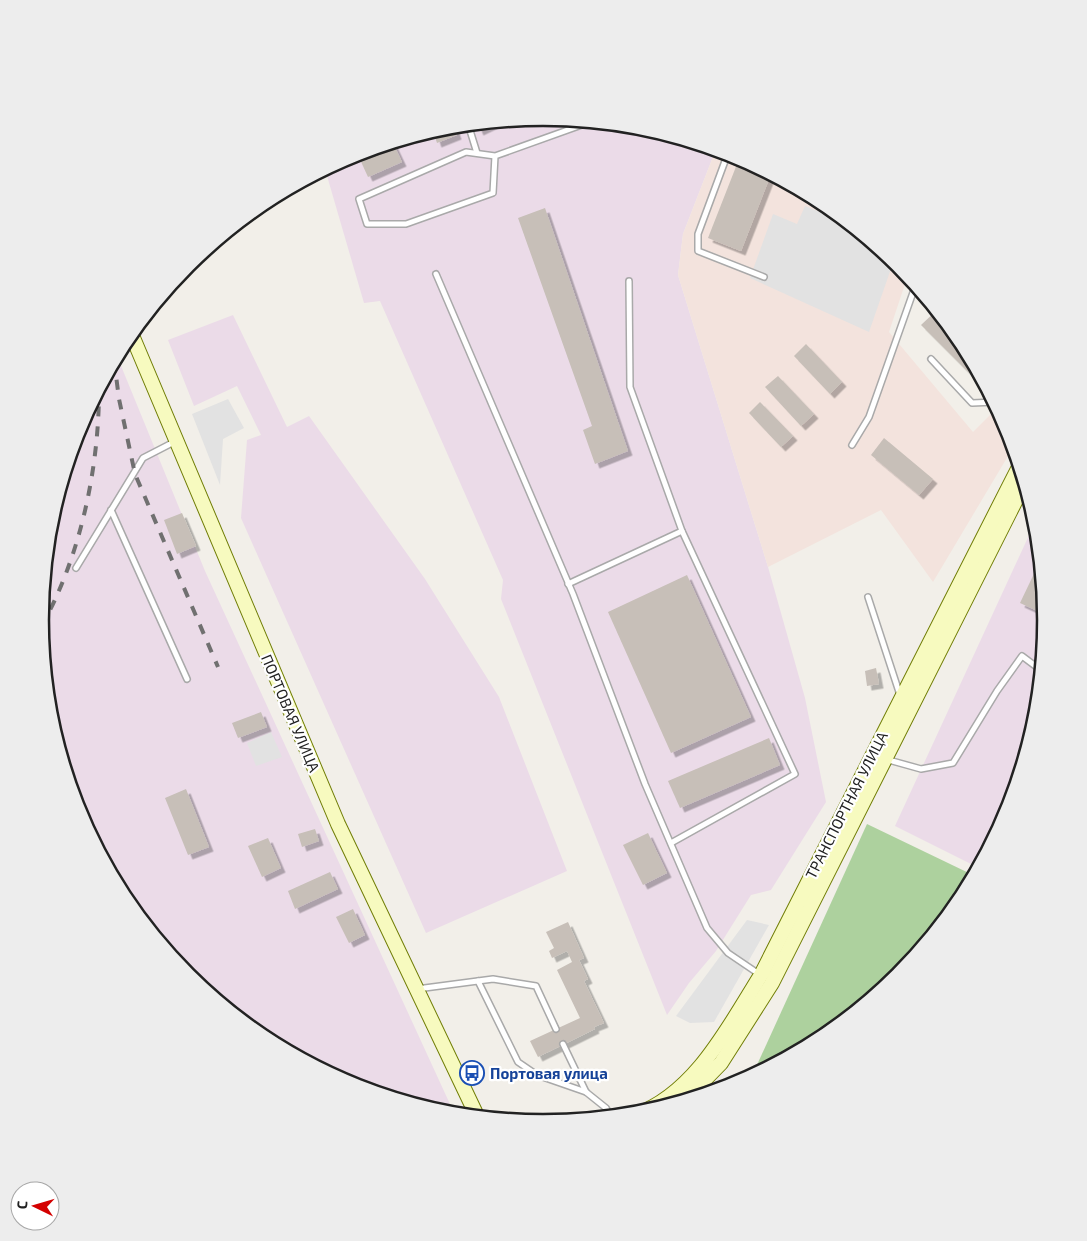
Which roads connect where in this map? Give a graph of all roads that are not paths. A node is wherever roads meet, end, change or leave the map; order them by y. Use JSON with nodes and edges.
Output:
{"nodes":[{"id":1,"x":576,"y":127,"type":"edge"},
{"id":2,"x":470,"y":131,"type":"edge"},
{"id":3,"x":477,"y":154,"type":"junction"},
{"id":4,"x":494,"y":156,"type":"junction"},
{"id":5,"x":725,"y":160,"type":"edge"},
{"id":6,"x":436,"y":274,"type":"dead end"},
{"id":7,"x":764,"y":277,"type":"dead end"},
{"id":8,"x":629,"y":281,"type":"dead end"},
{"id":9,"x":913,"y":292,"type":"edge"},
{"id":10,"x":135,"y":342,"type":"edge"},
{"id":11,"x":931,"y":359,"type":"dead end"},
{"id":12,"x":987,"y":403,"type":"edge"},
{"id":13,"x":176,"y":441,"type":"junction"},
{"id":14,"x":852,"y":446,"type":"dead end"},
{"id":15,"x":1016,"y":474,"type":"edge"},
{"id":16,"x":1021,"y":490,"type":"edge"},
{"id":17,"x":111,"y":510,"type":"junction"},
{"id":18,"x":682,"y":530,"type":"junction"},
{"id":19,"x":76,"y":568,"type":"dead end"},
{"id":20,"x":568,"y":584,"type":"junction"},
{"id":21,"x":868,"y":597,"type":"dead end"},
{"id":22,"x":1036,"y":666,"type":"edge"},
{"id":23,"x":187,"y":680,"type":"dead end"},
{"id":24,"x":906,"y":701,"type":"junction"},
{"id":25,"x":885,"y":759,"type":"junction"},
{"id":26,"x":671,"y":843,"type":"junction"},
{"id":27,"x":766,"y":979,"type":"junction"},
{"id":28,"x":478,"y":981,"type":"junction"},
{"id":29,"x":417,"y":989,"type":"junction"},
{"id":30,"x":556,"y":1029,"type":"dead end"},
{"id":31,"x":564,"y":1044,"type":"dead end"},
{"id":32,"x":586,"y":1092,"type":"junction"},
{"id":33,"x":693,"y":1092,"type":"edge"},
{"id":34,"x":660,"y":1101,"type":"edge"},
{"id":35,"x":475,"y":1110,"type":"edge"},
{"id":36,"x":608,"y":1111,"type":"edge"}],
"edges":[{"from":1,"to":4,"type":"lane"},
{"from":2,"to":3,"type":"lane"},
{"from":3,"to":4,"type":"lane"},
{"from":3,"to":4,"type":"lane"},
{"from":5,"to":7,"type":"lane"},
{"from":6,"to":20,"type":"lane"},
{"from":8,"to":18,"type":"lane"},
{"from":9,"to":14,"type":"lane"},
{"from":10,"to":13,"type":"main road","name":"ПОРТОВАЯ УЛИЦА"},
{"from":11,"to":12,"type":"lane"},
{"from":13,"to":17,"type":"lane"},
{"from":13,"to":29,"type":"main road","name":"ПОРТОВАЯ УЛИЦА"},
{"from":15,"to":24,"type":"main road","name":"ТРАНСПОРТНАЯ УЛИЦА"},
{"from":16,"to":24,"type":"main road","name":"ТРАНСПОРТНАЯ УЛИЦА"},
{"from":17,"to":19,"type":"lane"},
{"from":17,"to":23,"type":"lane"},
{"from":18,"to":20,"type":"lane"},
{"from":18,"to":26,"type":"lane"},
{"from":20,"to":26,"type":"lane"},
{"from":21,"to":24,"type":"lane"},
{"from":22,"to":25,"type":"lane"},
{"from":24,"to":25,"type":"main road","name":"ТРАНСПОРТНАЯ УЛИЦА"},
{"from":24,"to":27,"type":"main road","name":"ТРАНСПОРТНАЯ УЛИЦА"},
{"from":25,"to":27,"type":"main road","name":"ТРАНСПОРТНАЯ УЛИЦА"},
{"from":26,"to":27,"type":"lane"},
{"from":27,"to":33,"type":"main road","name":"ТРАНСПОРТНАЯ УЛИЦА"},
{"from":27,"to":34,"type":"main road","name":"ТРАНСПОРТНАЯ УЛИЦА"},
{"from":28,"to":29,"type":"lane"},
{"from":28,"to":30,"type":"lane"},
{"from":28,"to":32,"type":"lane"},
{"from":29,"to":35,"type":"main road","name":"ПОРТОВАЯ УЛИЦА"},
{"from":31,"to":32,"type":"lane"},
{"from":32,"to":36,"type":"lane"}]}
